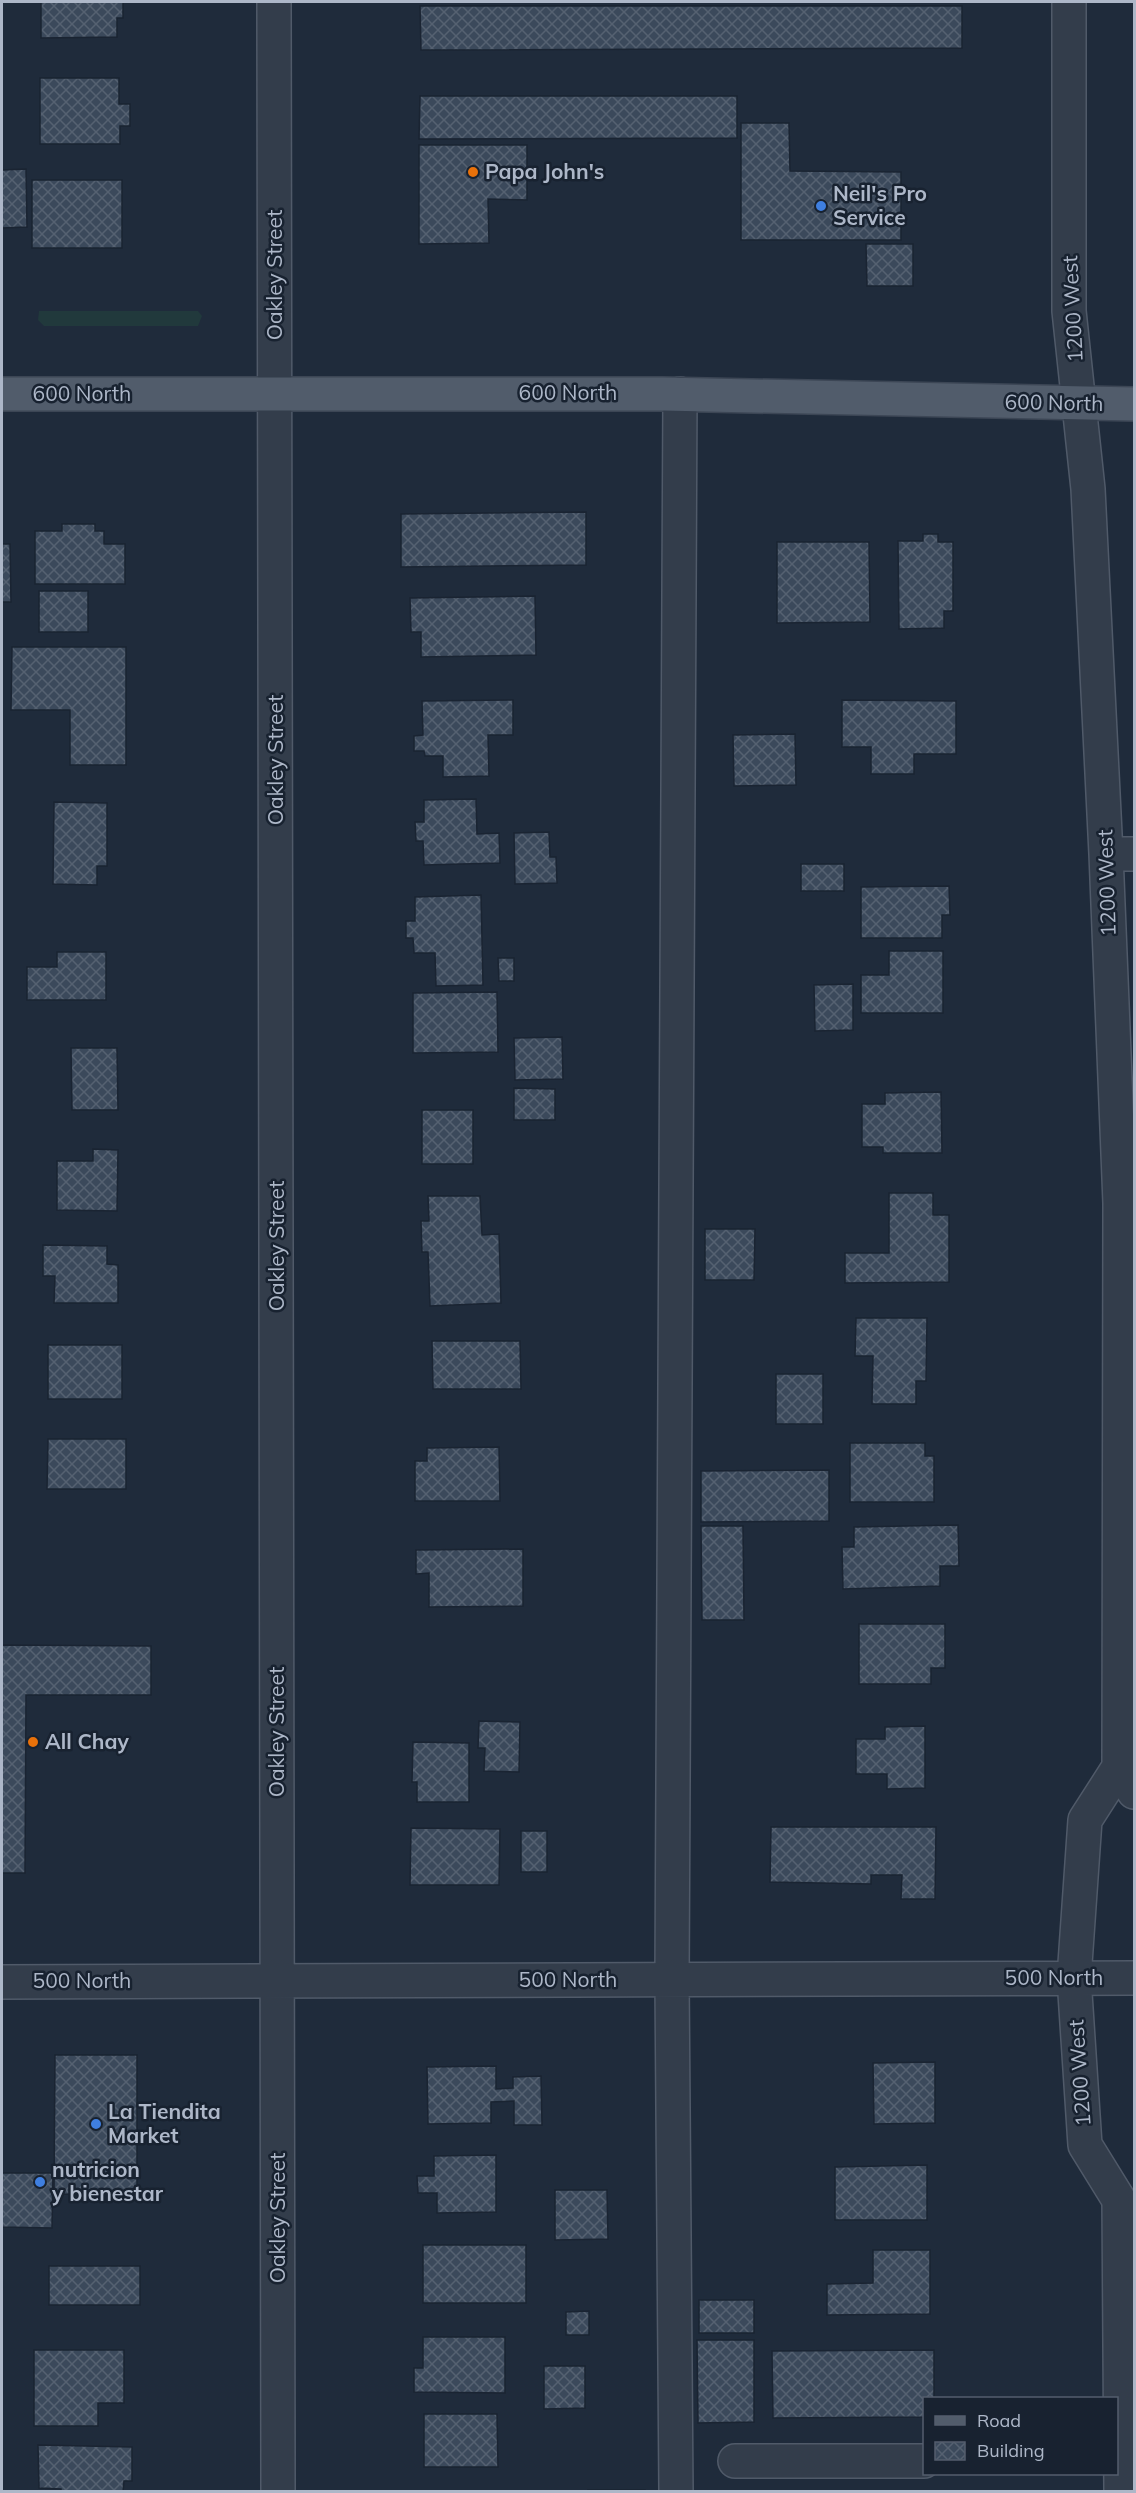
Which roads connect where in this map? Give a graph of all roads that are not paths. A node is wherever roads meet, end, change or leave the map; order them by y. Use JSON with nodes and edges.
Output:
{"nodes":[{"id":1,"x":274,"y":2,"type":"edge"},
{"id":2,"x":1069,"y":2,"type":"edge"},
{"id":3,"x":2,"y":394,"type":"edge"},
{"id":4,"x":276,"y":394,"type":"junction"},
{"id":5,"x":680,"y":394,"type":"junction"},
{"id":6,"x":1080,"y":404,"type":"junction"},
{"id":7,"x":1134,"y":404,"type":"edge"},
{"id":8,"x":1120,"y":854,"type":"edge"},
{"id":9,"x":1127,"y":1203,"type":"edge"},
{"id":10,"x":1127,"y":1779,"type":"edge"},
{"id":11,"x":1074,"y":1978,"type":"junction"},
{"id":12,"x":1134,"y":1978,"type":"edge"},
{"id":13,"x":672,"y":1980,"type":"junction"},
{"id":14,"x":277,"y":1981,"type":"junction"},
{"id":15,"x":2,"y":1982,"type":"edge"},
{"id":16,"x":1127,"y":2188,"type":"edge"},
{"id":17,"x":735,"y":2461,"type":"dead end"},
{"id":18,"x":923,"y":2461,"type":"edge"},
{"id":19,"x":1119,"y":2470,"type":"edge"},
{"id":20,"x":278,"y":2492,"type":"edge"},
{"id":21,"x":676,"y":2492,"type":"edge"}],
"edges":[{"from":1,"to":4,"type":"street","name":"Oakley Street"},
{"from":2,"to":6,"type":"street","name":"1200 West"},
{"from":3,"to":4,"type":"main road","name":"600 North"},
{"from":4,"to":5,"type":"main road","name":"600 North"},
{"from":4,"to":14,"type":"street","name":"Oakley Street"},
{"from":5,"to":6,"type":"main road","name":"600 North"},
{"from":5,"to":13,"type":"street"},
{"from":6,"to":7,"type":"main road","name":"600 North"},
{"from":6,"to":8,"type":"street","name":"1200 West"},
{"from":8,"to":9,"type":"street","name":"1200 West"},
{"from":9,"to":10,"type":"street","name":"1200 West"},
{"from":10,"to":11,"type":"street","name":"1200 West"},
{"from":11,"to":12,"type":"street","name":"500 North"},
{"from":11,"to":13,"type":"street","name":"500 North"},
{"from":11,"to":16,"type":"street","name":"1200 West"},
{"from":13,"to":14,"type":"street","name":"500 North"},
{"from":13,"to":21,"type":"street"},
{"from":14,"to":15,"type":"street","name":"500 North"},
{"from":14,"to":20,"type":"street","name":"Oakley Street"},
{"from":16,"to":19,"type":"street","name":"1200 West"},
{"from":17,"to":18,"type":"street"}]}
